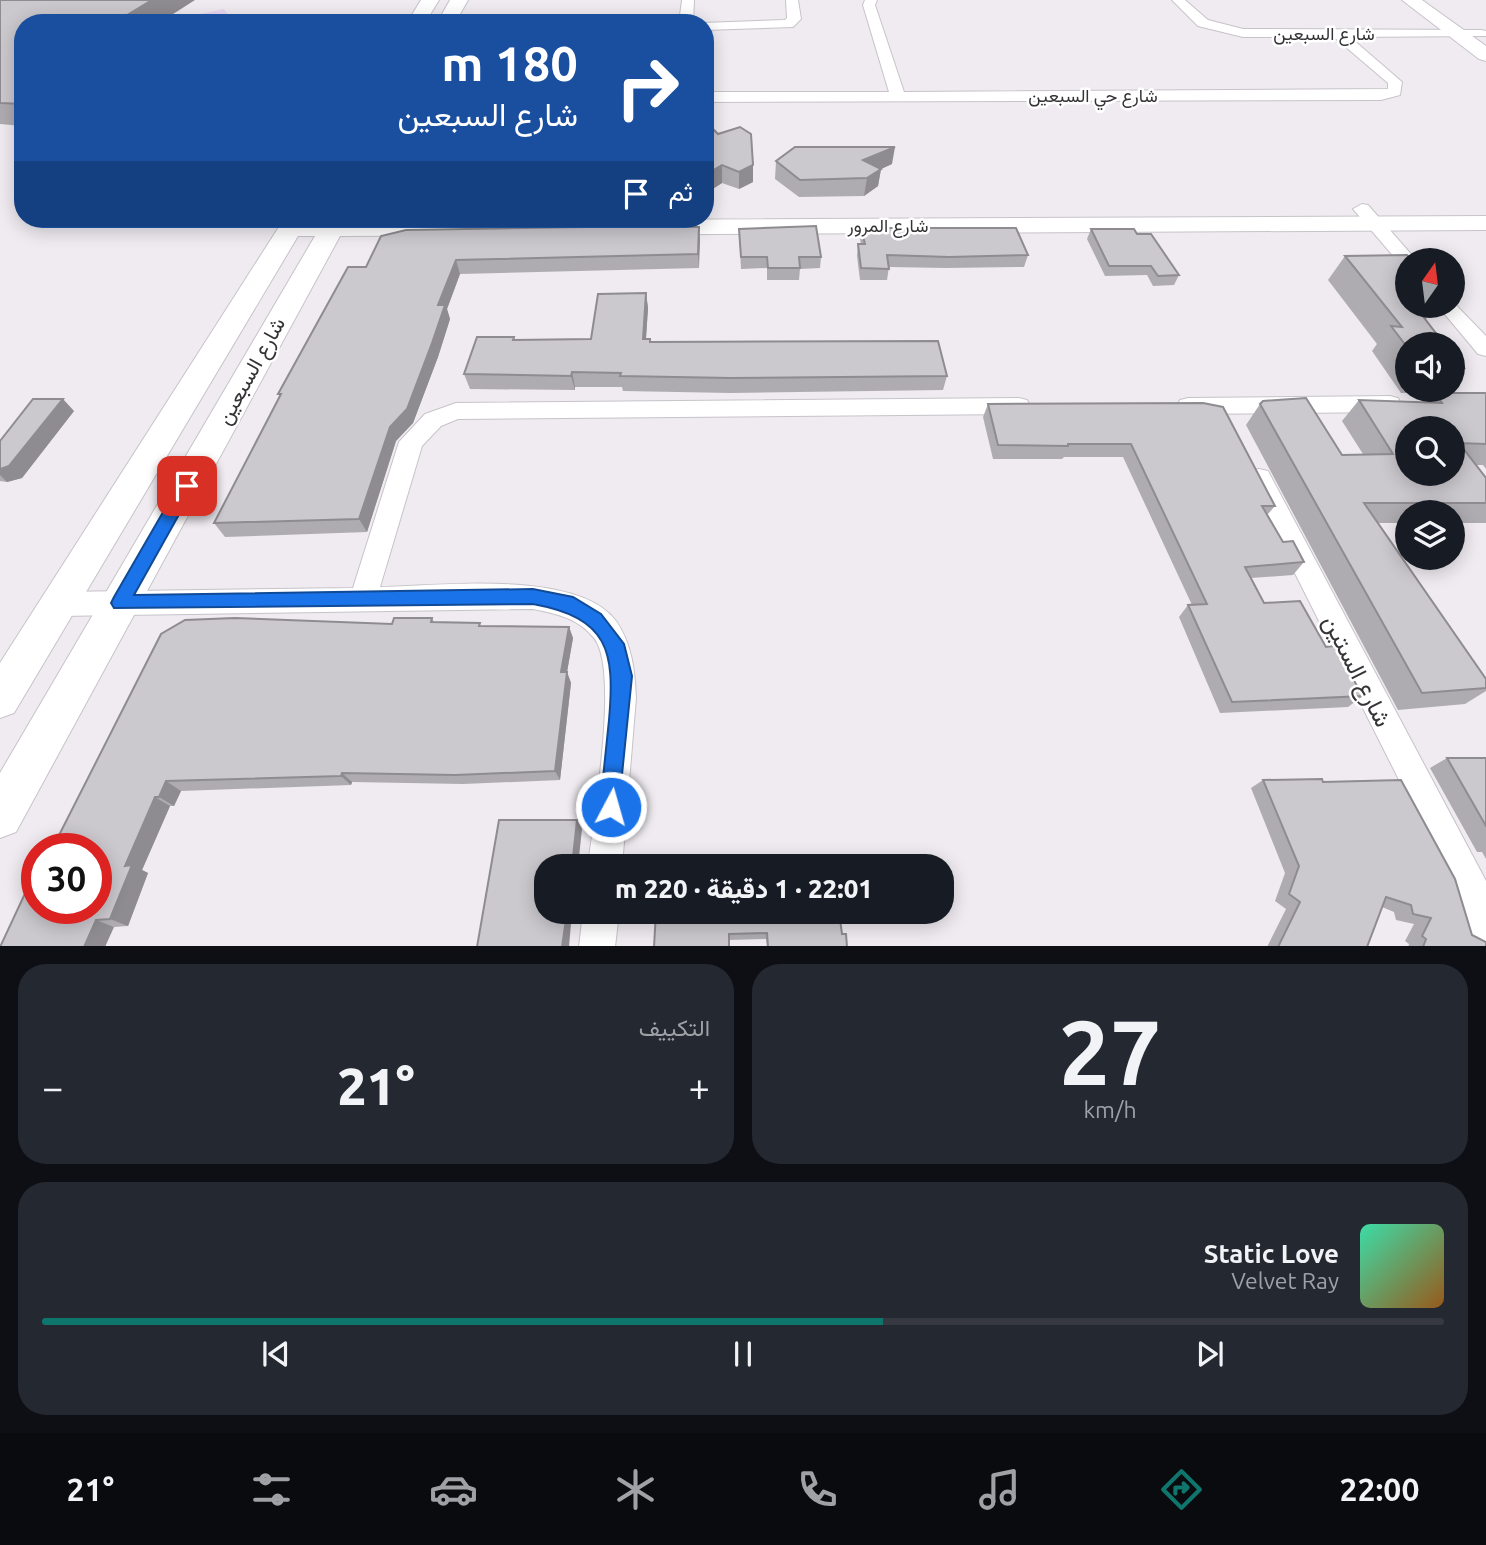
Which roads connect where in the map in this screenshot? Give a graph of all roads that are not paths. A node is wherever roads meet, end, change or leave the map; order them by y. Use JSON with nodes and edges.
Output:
{"nodes":[{"id":1,"x":792,"y":0,"type":"edge"},
{"id":2,"x":871,"y":0,"type":"edge"},
{"id":3,"x":1178,"y":0,"type":"edge"},
{"id":4,"x":1411,"y":0,"type":"edge"},
{"id":5,"x":1434,"y":0,"type":"edge"},
{"id":6,"x":714,"y":26,"type":"edge"},
{"id":7,"x":1338,"y":34,"type":"junction"},
{"id":8,"x":1457,"y":34,"type":"junction"},
{"id":9,"x":1483,"y":36,"type":"edge"},
{"id":10,"x":1486,"y":55,"type":"edge"},
{"id":11,"x":714,"y":97,"type":"edge"},
{"id":12,"x":898,"y":97,"type":"junction"},
{"id":13,"x":1486,"y":208,"type":"edge"},
{"id":14,"x":714,"y":212,"type":"edge"},
{"id":15,"x":1368,"y":216,"type":"junction"},
{"id":16,"x":714,"y":223,"type":"edge"},
{"id":17,"x":1486,"y":223,"type":"edge"},
{"id":18,"x":291,"y":228,"type":"edge"},
{"id":19,"x":332,"y":228,"type":"edge"},
{"id":20,"x":413,"y":228,"type":"edge"},
{"id":21,"x":1396,"y":248,"type":"edge"},
{"id":22,"x":306,"y":275,"type":"junction"},
{"id":23,"x":1459,"y":318,"type":"edge"},
{"id":24,"x":1486,"y":349,"type":"edge"},
{"id":25,"x":1416,"y":404,"type":"edge"},
{"id":26,"x":1045,"y":406,"type":"edge"},
{"id":27,"x":1167,"y":406,"type":"edge"},
{"id":28,"x":1234,"y":431,"type":"junction"},
{"id":29,"x":363,"y":599,"type":"junction"},
{"id":30,"x":120,"y":603,"type":"junction"},
{"id":31,"x":59,"y":604,"type":"junction"},
{"id":32,"x":0,"y":699,"type":"edge"},
{"id":33,"x":0,"y":816,"type":"edge"},
{"id":34,"x":606,"y":854,"type":"edge"},
{"id":35,"x":600,"y":924,"type":"edge"},
{"id":36,"x":1486,"y":938,"type":"edge"},
{"id":37,"x":597,"y":946,"type":"edge"}],
"edges":[{"from":1,"to":6,"type":"street"},
{"from":2,"to":12,"type":"street"},
{"from":3,"to":7,"type":"street","name":"شارع السبعين"},
{"from":4,"to":8,"type":"street"},
{"from":5,"to":9,"type":"street"},
{"from":7,"to":8,"type":"street","name":"شارع السبعين"},
{"from":7,"to":12,"type":"street","name":"شارع حي السبعين"},
{"from":8,"to":9,"type":"street","name":"شارع السبعين"},
{"from":8,"to":10,"type":"street"},
{"from":11,"to":12,"type":"street","name":"شارع حي السبعين"},
{"from":13,"to":15,"type":"street","name":"شارع المرور"},
{"from":14,"to":15,"type":"street","name":"شارع المرور"},
{"from":15,"to":16,"type":"street","name":"شارع المرور"},
{"from":15,"to":17,"type":"street","name":"شارع المرور"},
{"from":15,"to":21,"type":"street"},
{"from":18,"to":31,"type":"street","name":"شارع السبعين"},
{"from":19,"to":22,"type":"street","name":"شارع السبعين"},
{"from":20,"to":22,"type":"street"},
{"from":22,"to":30,"type":"street","name":"شارع السبعين"},
{"from":23,"to":24,"type":"street"},
{"from":25,"to":28,"type":"street"},
{"from":26,"to":29,"type":"street"},
{"from":27,"to":28,"type":"street"},
{"from":28,"to":36,"type":"street","name":"شارع الستين"},
{"from":29,"to":30,"type":"street"},
{"from":29,"to":34,"type":"street"},
{"from":30,"to":31,"type":"street"},
{"from":30,"to":33,"type":"street","name":"شارع السبعين"},
{"from":31,"to":32,"type":"street","name":"شارع السبعين"},
{"from":35,"to":37,"type":"street"}]}
